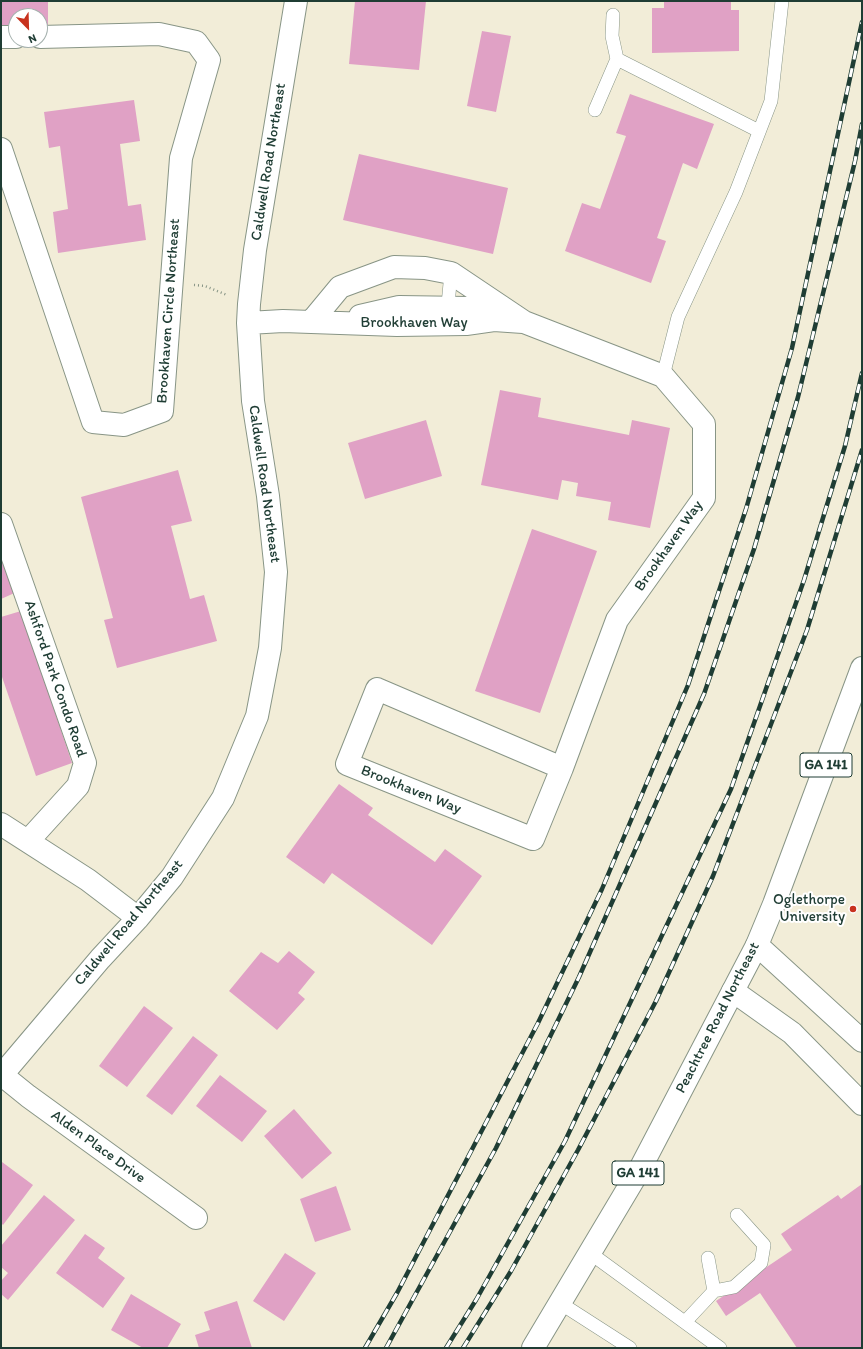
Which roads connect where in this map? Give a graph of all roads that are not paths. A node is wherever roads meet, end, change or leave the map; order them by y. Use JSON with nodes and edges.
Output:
{"nodes":[{"id":1,"x":296,"y":1,"type":"edge"},
{"id":2,"x":782,"y":1,"type":"edge"},
{"id":3,"x":613,"y":15,"type":"dead end"},
{"id":4,"x":48,"y":37,"type":"edge"},
{"id":5,"x":617,"y":59,"type":"junction"},
{"id":6,"x":595,"y":110,"type":"dead end"},
{"id":7,"x":759,"y":131,"type":"junction"},
{"id":8,"x":1,"y":149,"type":"edge"},
{"id":9,"x":451,"y":273,"type":"junction"},
{"id":10,"x":447,"y":316,"type":"junction"},
{"id":11,"x":311,"y":322,"type":"junction"},
{"id":12,"x":524,"y":322,"type":"junction"},
{"id":13,"x":248,"y":323,"type":"junction"},
{"id":14,"x":663,"y":376,"type":"junction"},
{"id":15,"x":1,"y":524,"type":"edge"},
{"id":16,"x":862,"y":668,"type":"edge"},
{"id":17,"x":858,"y":691,"type":"edge"},
{"id":18,"x":562,"y":768,"type":"junction"},
{"id":19,"x":1,"y":824,"type":"edge"},
{"id":20,"x":28,"y":841,"type":"junction"},
{"id":21,"x":138,"y":918,"type":"junction"},
{"id":22,"x":757,"y":945,"type":"junction"},
{"id":23,"x":732,"y":991,"type":"junction"},
{"id":24,"x":862,"y":1041,"type":"edge"},
{"id":25,"x":1,"y":1076,"type":"edge"},
{"id":26,"x":862,"y":1104,"type":"edge"},
{"id":27,"x":737,"y":1215,"type":"dead end"},
{"id":28,"x":196,"y":1218,"type":"dead end"},
{"id":29,"x":590,"y":1252,"type":"junction"},
{"id":30,"x":708,"y":1258,"type":"dead end"},
{"id":31,"x":714,"y":1291,"type":"junction"},
{"id":32,"x":560,"y":1303,"type":"junction"},
{"id":33,"x":685,"y":1322,"type":"junction"},
{"id":34,"x":533,"y":1348,"type":"edge"},
{"id":35,"x":630,"y":1348,"type":"edge"},
{"id":36,"x":720,"y":1348,"type":"edge"}],
"edges":[{"from":1,"to":13,"type":"main road","name":"Caldwell Road Northeast"},
{"from":2,"to":7,"type":"lane"},
{"from":3,"to":5,"type":"lane"},
{"from":4,"to":8,"type":"main road","name":"Brookhaven Circle Northeast"},
{"from":5,"to":6,"type":"lane"},
{"from":5,"to":7,"type":"lane"},
{"from":7,"to":14,"type":"lane"},
{"from":9,"to":10,"type":"lane"},
{"from":9,"to":11,"type":"main road","name":"Brookhaven Way"},
{"from":9,"to":12,"type":"main road","name":"Brookhaven Way"},
{"from":10,"to":11,"type":"main road","name":"Brookhaven Way"},
{"from":10,"to":12,"type":"main road","name":"Brookhaven Way"},
{"from":11,"to":13,"type":"main road","name":"Brookhaven Way"},
{"from":12,"to":14,"type":"main road","name":"Brookhaven Way"},
{"from":13,"to":21,"type":"main road","name":"Caldwell Road Northeast"},
{"from":14,"to":18,"type":"main road","name":"Brookhaven Way"},
{"from":15,"to":20,"type":"main road","name":"Ashford Park Condo Road"},
{"from":16,"to":17,"type":"main road","name":"Peachtree Road Northeast","number":"GA 141"},
{"from":17,"to":22,"type":"main road","name":"Peachtree Road Northeast","number":"GA 141"},
{"from":18,"to":18,"type":"main road","name":"Brookhaven Way"},
{"from":19,"to":20,"type":"main road"},
{"from":20,"to":21,"type":"main road"},
{"from":21,"to":25,"type":"main road","name":"Caldwell Road Northeast"},
{"from":22,"to":23,"type":"main road","name":"Peachtree Road Northeast","number":"GA 141"},
{"from":22,"to":24,"type":"main road"},
{"from":23,"to":26,"type":"main road"},
{"from":23,"to":29,"type":"main road","name":"Peachtree Road Northeast","number":"GA 141"},
{"from":25,"to":28,"type":"main road","name":"Alden Place Drive"},
{"from":27,"to":31,"type":"lane"},
{"from":29,"to":32,"type":"main road","name":"Peachtree Road Northeast","number":"GA 141"},
{"from":29,"to":33,"type":"lane"},
{"from":30,"to":31,"type":"lane"},
{"from":31,"to":33,"type":"lane"},
{"from":32,"to":34,"type":"main road","name":"Peachtree Road Northeast","number":"GA 141"},
{"from":32,"to":35,"type":"lane"},
{"from":33,"to":36,"type":"lane"}]}
